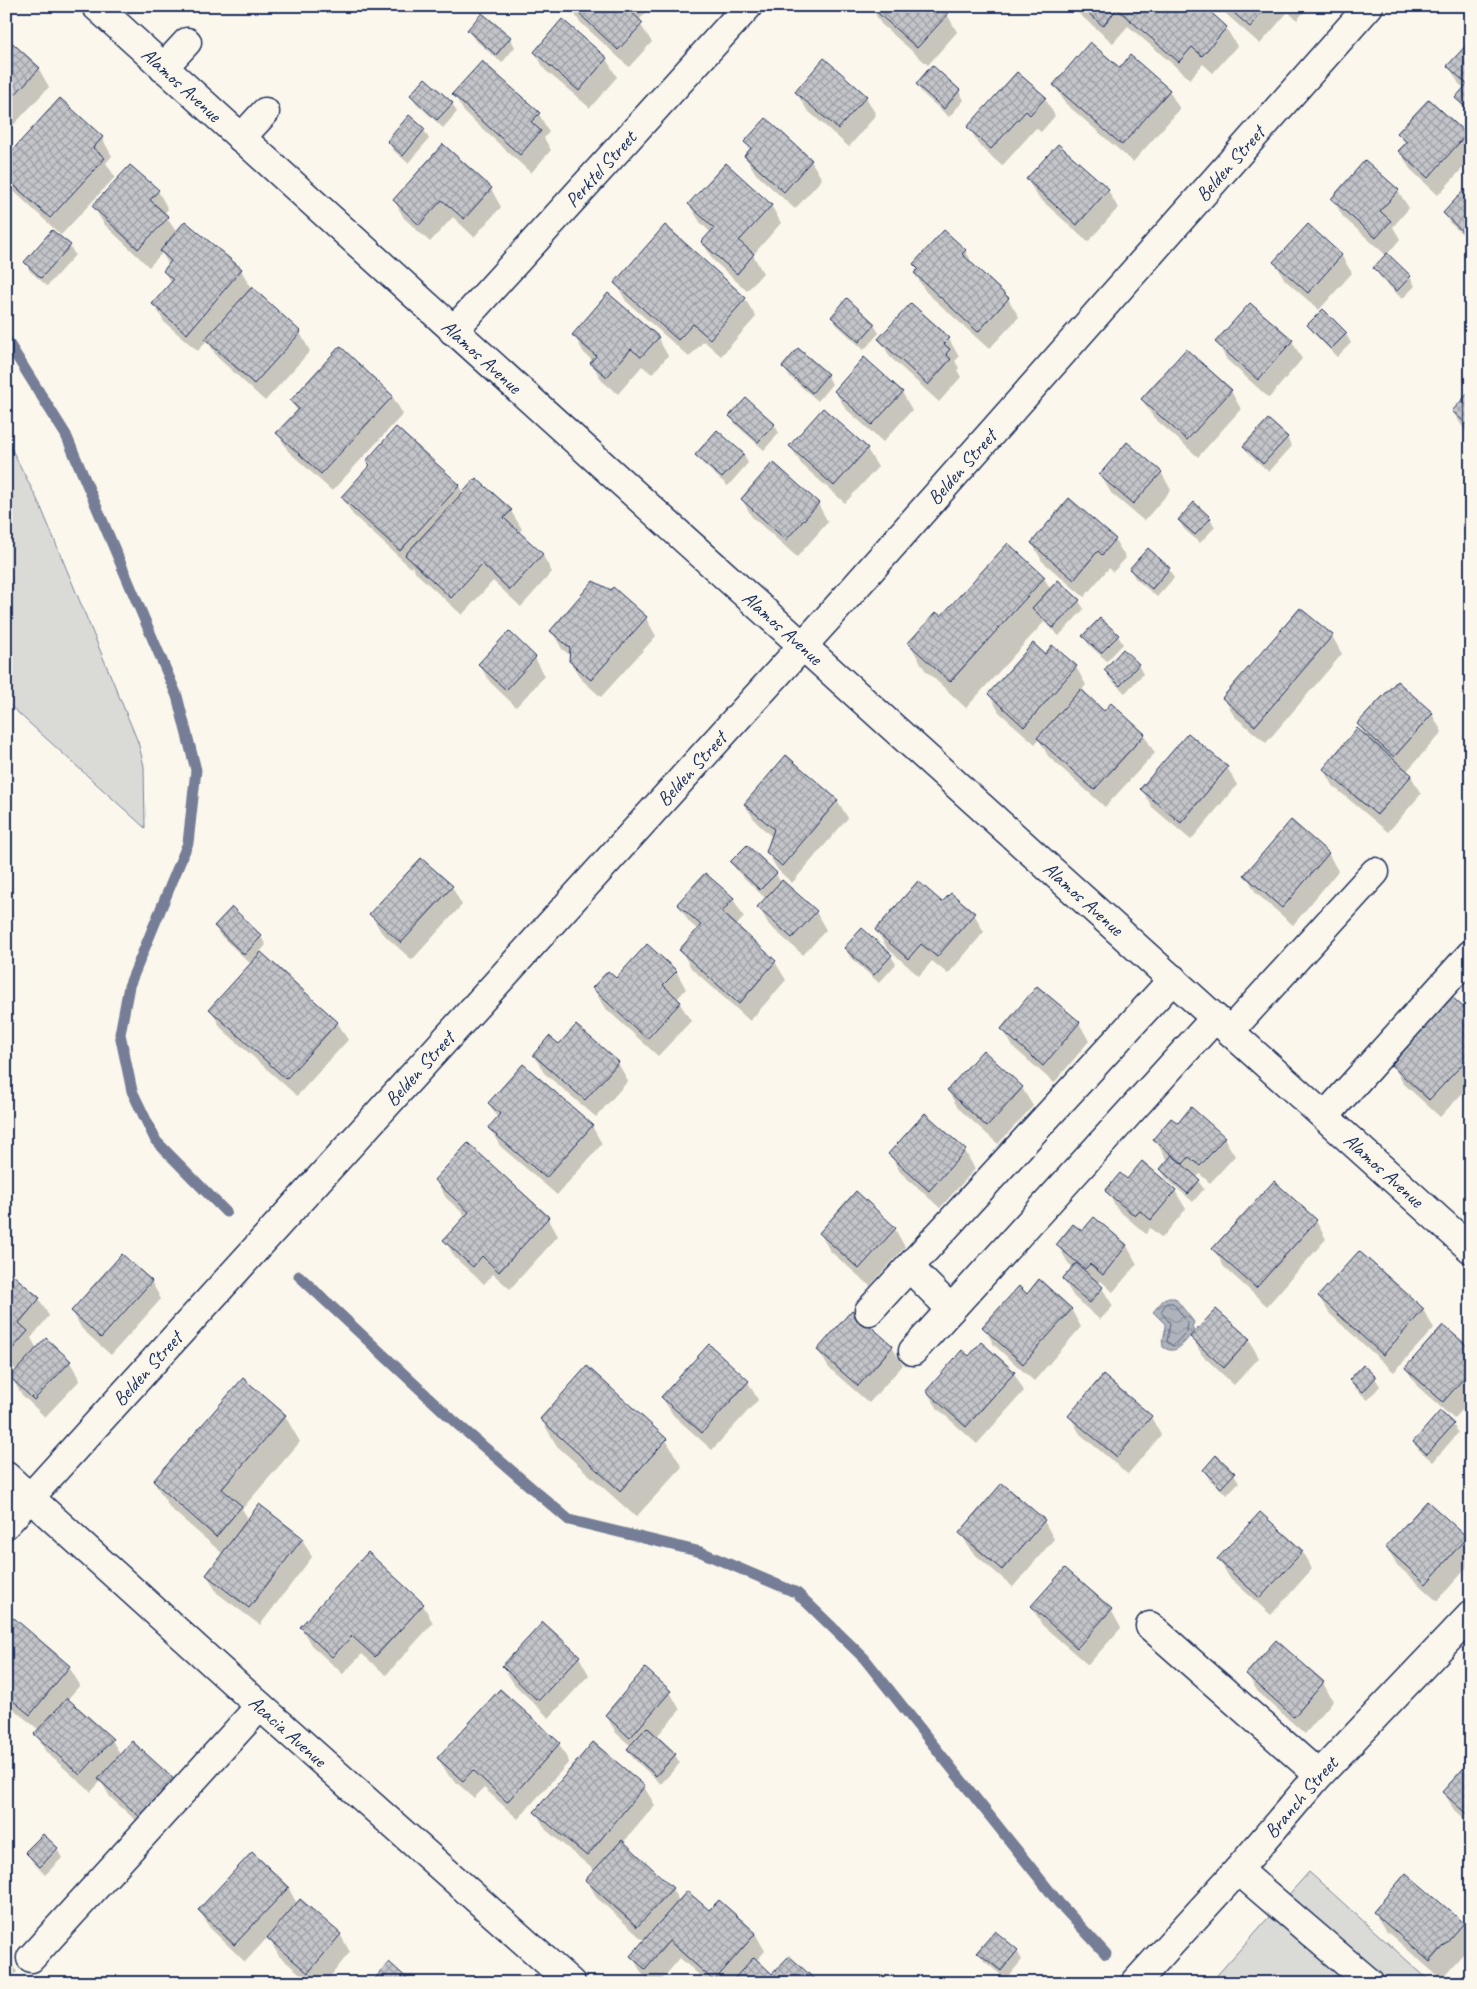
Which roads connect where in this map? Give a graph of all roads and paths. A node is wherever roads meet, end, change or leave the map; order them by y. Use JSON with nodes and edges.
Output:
{"nodes":[{"id":1,"x":96,"y":6,"type":"edge"},
{"id":2,"x":748,"y":6,"type":"edge"},
{"id":3,"x":1369,"y":6,"type":"edge"},
{"id":4,"x":188,"y":42,"type":"dead end"},
{"id":5,"x":163,"y":68,"type":"junction"},
{"id":6,"x":265,"y":112,"type":"dead end"},
{"id":7,"x":242,"y":138,"type":"junction"},
{"id":8,"x":453,"y":332,"type":"junction"},
{"id":9,"x":803,"y":645,"type":"junction"},
{"id":10,"x":1375,"y":872,"type":"dead end"},
{"id":11,"x":1471,"y":954,"type":"edge"},
{"id":12,"x":1173,"y":979,"type":"junction"},
{"id":13,"x":1223,"y":1024,"type":"junction"},
{"id":14,"x":1324,"y":1116,"type":"junction"},
{"id":15,"x":1471,"y":1249,"type":"edge"},
{"id":16,"x":910,"y":1268,"type":"junction"},
{"id":17,"x":951,"y":1309,"type":"junction"},
{"id":18,"x":869,"y":1311,"type":"dead end"},
{"id":19,"x":913,"y":1351,"type":"dead end"},
{"id":20,"x":6,"y":1476,"type":"edge"},
{"id":21,"x":30,"y":1498,"type":"junction"},
{"id":22,"x":6,"y":1524,"type":"edge"},
{"id":23,"x":1471,"y":1615,"type":"edge"},
{"id":24,"x":1150,"y":1626,"type":"dead end"},
{"id":25,"x":260,"y":1706,"type":"junction"},
{"id":26,"x":1319,"y":1775,"type":"junction"},
{"id":27,"x":1238,"y":1870,"type":"junction"},
{"id":28,"x":31,"y":1958,"type":"dead end"},
{"id":29,"x":571,"y":1983,"type":"edge"},
{"id":30,"x":1135,"y":1983,"type":"edge"},
{"id":31,"x":1370,"y":1983,"type":"edge"}],
"edges":[{"from":1,"to":5,"type":"street","name":"Alamos Avenue"},
{"from":2,"to":8,"type":"street","name":"Perktel Street"},
{"from":3,"to":9,"type":"street","name":"Belden Street"},
{"from":4,"to":5,"type":"street"},
{"from":5,"to":7,"type":"street","name":"Alamos Avenue"},
{"from":6,"to":7,"type":"street"},
{"from":7,"to":8,"type":"street","name":"Alamos Avenue"},
{"from":8,"to":9,"type":"street","name":"Alamos Avenue"},
{"from":9,"to":12,"type":"street","name":"Alamos Avenue"},
{"from":9,"to":21,"type":"street","name":"Belden Street"},
{"from":10,"to":13,"type":"street"},
{"from":11,"to":14,"type":"street"},
{"from":12,"to":13,"type":"street","name":"Alamos Avenue"},
{"from":12,"to":16,"type":"street"},
{"from":13,"to":14,"type":"street","name":"Alamos Avenue"},
{"from":13,"to":17,"type":"street"},
{"from":14,"to":15,"type":"street","name":"Alamos Avenue"},
{"from":16,"to":17,"type":"street"},
{"from":16,"to":18,"type":"street"},
{"from":17,"to":19,"type":"street"},
{"from":20,"to":21,"type":"street","name":"Acacia Avenue"},
{"from":21,"to":22,"type":"street","name":"Belden Street"},
{"from":21,"to":25,"type":"street","name":"Acacia Avenue"},
{"from":23,"to":26,"type":"street","name":"Branch Street"},
{"from":24,"to":26,"type":"street"},
{"from":25,"to":28,"type":"street"},
{"from":25,"to":29,"type":"street","name":"Acacia Avenue"},
{"from":26,"to":27,"type":"street","name":"Branch Street"},
{"from":27,"to":30,"type":"street","name":"Branch Street"},
{"from":27,"to":31,"type":"street"}]}
